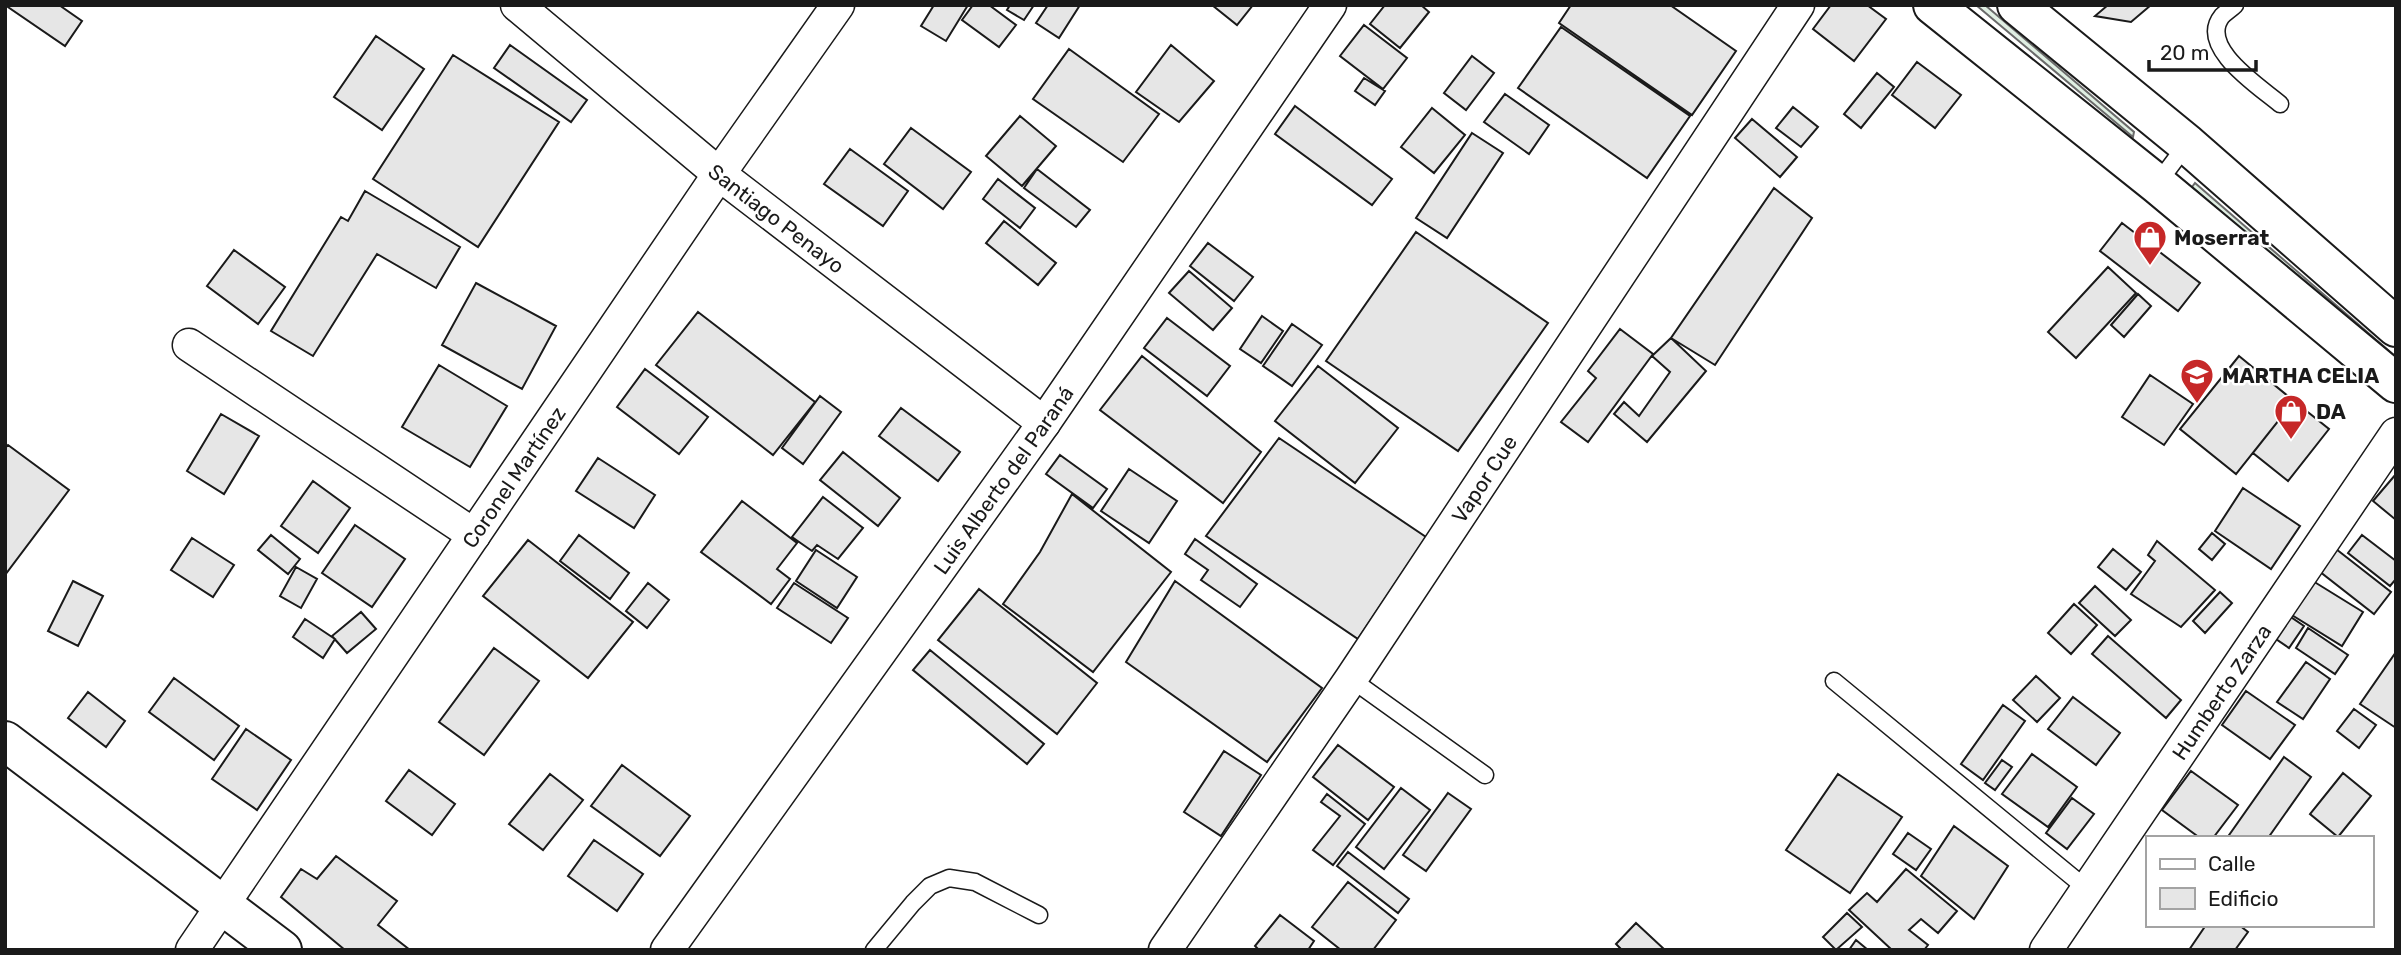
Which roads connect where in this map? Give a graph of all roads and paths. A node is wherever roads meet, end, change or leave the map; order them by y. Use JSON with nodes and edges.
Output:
{"nodes":[{"id":1,"x":517,"y":5,"type":"edge"},
{"id":2,"x":838,"y":5,"type":"edge"},
{"id":3,"x":1330,"y":5,"type":"edge"},
{"id":4,"x":1798,"y":5,"type":"edge"},
{"id":5,"x":1933,"y":5,"type":"edge"},
{"id":6,"x":2017,"y":5,"type":"edge"},
{"id":7,"x":2235,"y":5,"type":"edge"},
{"id":8,"x":2280,"y":104,"type":"dead end"},
{"id":9,"x":2187,"y":144,"type":"junction"},
{"id":10,"x":719,"y":174,"type":"junction"},
{"id":11,"x":2157,"y":184,"type":"junction"},
{"id":12,"x":2396,"y":327,"type":"edge"},
{"id":13,"x":189,"y":345,"type":"dead end"},
{"id":14,"x":2396,"y":383,"type":"edge"},
{"id":15,"x":1044,"y":423,"type":"junction"},
{"id":16,"x":2396,"y":433,"type":"edge"},
{"id":17,"x":474,"y":535,"type":"junction"},
{"id":18,"x":1351,"y":679,"type":"junction"},
{"id":19,"x":1834,"y":681,"type":"dead end"},
{"id":20,"x":5,"y":741,"type":"edge"},
{"id":21,"x":1485,"y":775,"type":"dead end"},
{"id":22,"x":2087,"y":889,"type":"junction"},
{"id":23,"x":223,"y":905,"type":"junction"},
{"id":24,"x":1039,"y":915,"type":"dead end"},
{"id":25,"x":192,"y":950,"type":"edge"},
{"id":26,"x":282,"y":950,"type":"edge"},
{"id":27,"x":667,"y":950,"type":"edge"},
{"id":28,"x":874,"y":950,"type":"edge"},
{"id":29,"x":1164,"y":950,"type":"edge"},
{"id":30,"x":2046,"y":950,"type":"edge"}],
"edges":[{"from":1,"to":10,"type":"street","name":"Santiago Penayo"},
{"from":2,"to":10,"type":"street","name":"Coronel Martínez"},
{"from":3,"to":15,"type":"street","name":"Luis Alberto del Paraná"},
{"from":4,"to":18,"type":"street","name":"Vapor Cue"},
{"from":5,"to":11,"type":"main road"},
{"from":6,"to":9,"type":"main road"},
{"from":7,"to":8,"type":"lane"},
{"from":9,"to":11,"type":"lane"},
{"from":9,"to":12,"type":"main road"},
{"from":10,"to":15,"type":"street","name":"Santiago Penayo"},
{"from":10,"to":17,"type":"street","name":"Coronel Martínez"},
{"from":11,"to":14,"type":"main road"},
{"from":13,"to":17,"type":"street"},
{"from":15,"to":27,"type":"street","name":"Luis Alberto del Paraná"},
{"from":16,"to":22,"type":"street","name":"Humberto Zarza"},
{"from":17,"to":23,"type":"street","name":"Coronel Martínez"},
{"from":18,"to":21,"type":"lane"},
{"from":18,"to":29,"type":"street","name":"Vapor Cue"},
{"from":19,"to":22,"type":"lane"},
{"from":20,"to":23,"type":"main road"},
{"from":22,"to":30,"type":"street","name":"Humberto Zarza"},
{"from":23,"to":25,"type":"street","name":"Coronel Martínez"},
{"from":23,"to":26,"type":"main road"},
{"from":24,"to":28,"type":"lane"}]}
